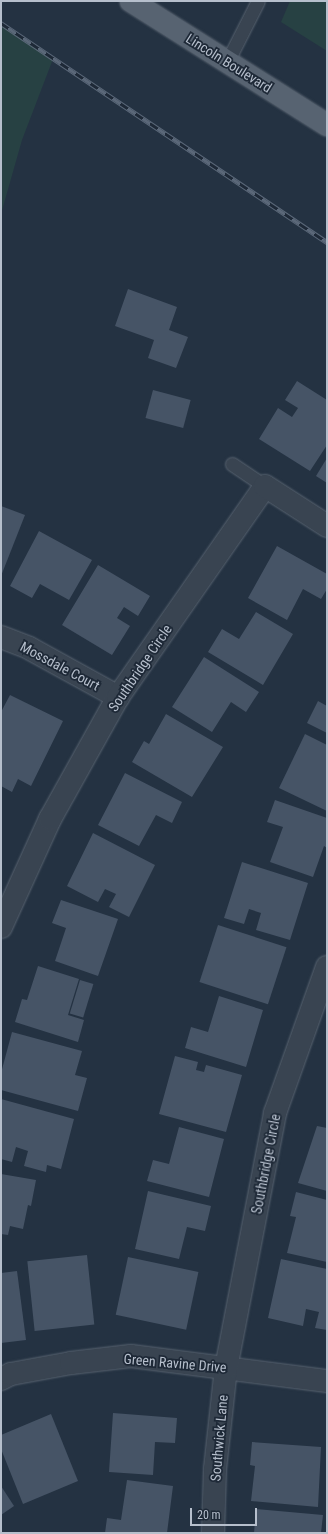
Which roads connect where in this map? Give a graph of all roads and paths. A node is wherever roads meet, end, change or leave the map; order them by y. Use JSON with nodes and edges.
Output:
{"nodes":[{"id":1,"x":131,"y":1,"type":"edge"},
{"id":2,"x":258,"y":1,"type":"edge"},
{"id":3,"x":227,"y":62,"type":"junction"},
{"id":4,"x":327,"y":125,"type":"edge"},
{"id":5,"x":232,"y":464,"type":"dead end"},
{"id":6,"x":265,"y":486,"type":"junction"},
{"id":7,"x":327,"y":526,"type":"edge"},
{"id":8,"x":1,"y":637,"type":"edge"},
{"id":9,"x":118,"y":697,"type":"junction"},
{"id":10,"x":1,"y":927,"type":"edge"},
{"id":11,"x":327,"y":966,"type":"edge"},
{"id":12,"x":226,"y":1368,"type":"junction"},
{"id":13,"x":1,"y":1379,"type":"edge"},
{"id":14,"x":327,"y":1381,"type":"edge"},
{"id":15,"x":213,"y":1533,"type":"edge"}],
"edges":[{"from":1,"to":3,"type":"main road","name":"Lincoln Boulevard"},
{"from":2,"to":3,"type":"lane"},
{"from":3,"to":4,"type":"main road","name":"Lincoln Boulevard"},
{"from":5,"to":6,"type":"lane"},
{"from":6,"to":7,"type":"street"},
{"from":6,"to":9,"type":"street","name":"Southbridge Circle"},
{"from":8,"to":9,"type":"street","name":"Mossdale Court"},
{"from":9,"to":10,"type":"street","name":"Southbridge Circle"},
{"from":11,"to":12,"type":"street","name":"Southbridge Circle"},
{"from":12,"to":13,"type":"street","name":"Green Ravine Drive"},
{"from":12,"to":14,"type":"street","name":"Green Ravine Drive"},
{"from":12,"to":15,"type":"street","name":"Southwick Lane"}]}
